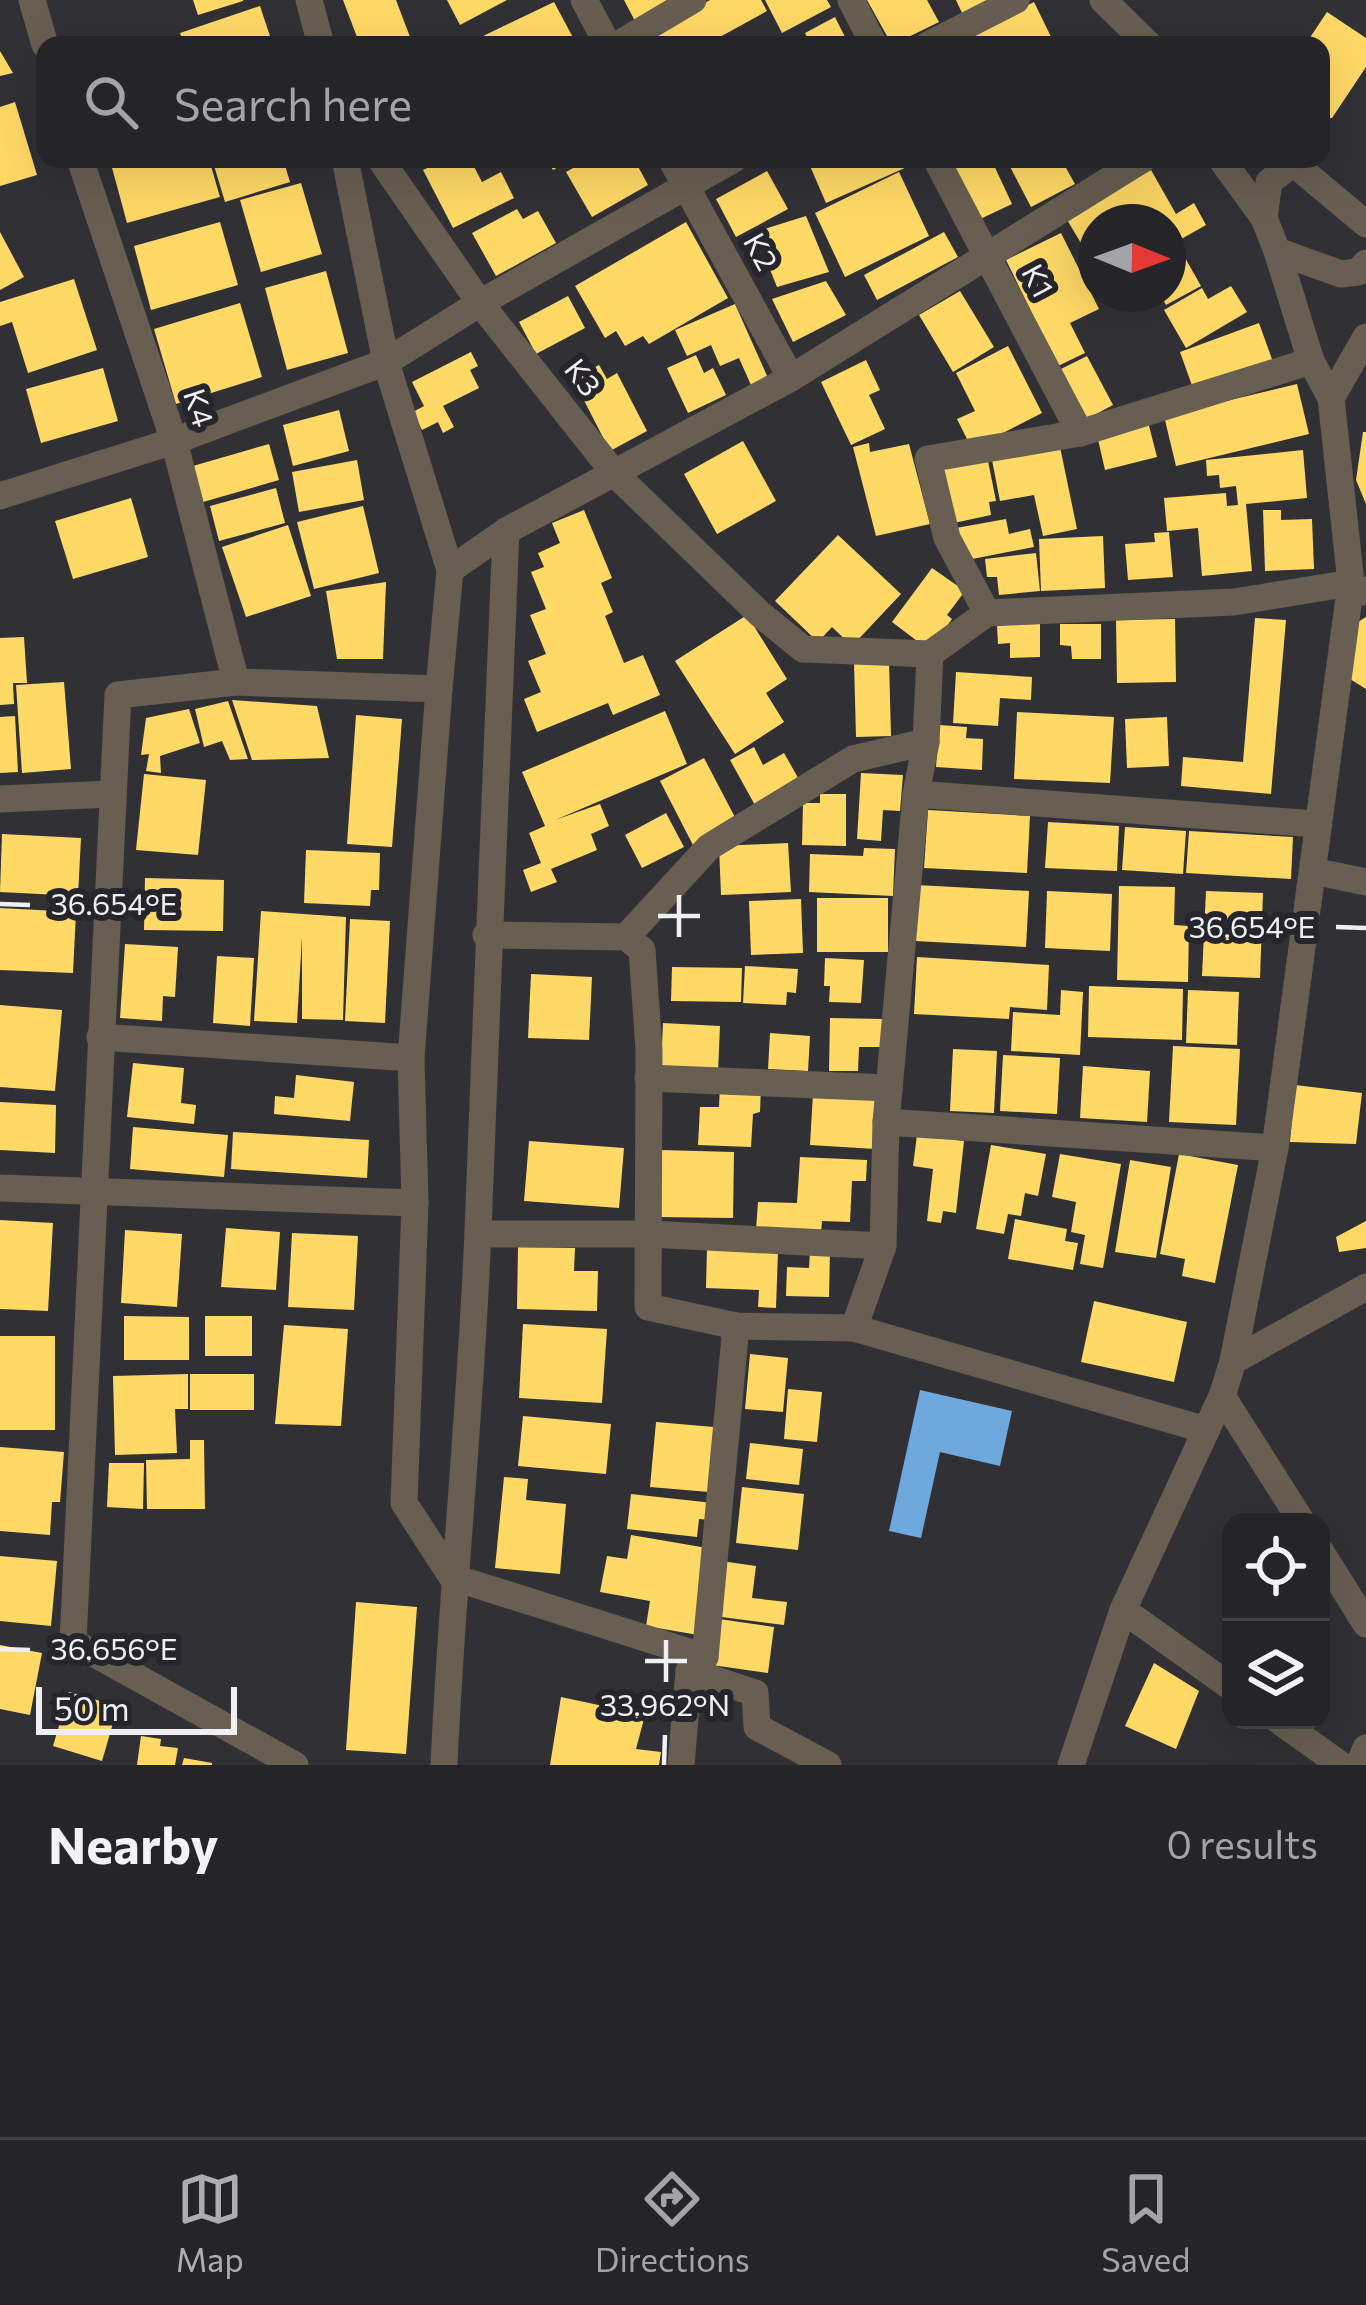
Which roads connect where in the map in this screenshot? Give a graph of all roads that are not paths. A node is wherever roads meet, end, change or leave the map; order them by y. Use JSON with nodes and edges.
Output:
{"nodes":[{"id":1,"x":32,"y":0,"type":"edge"},
{"id":2,"x":309,"y":0,"type":"edge"},
{"id":3,"x":584,"y":0,"type":"edge"},
{"id":4,"x":693,"y":0,"type":"edge"},
{"id":5,"x":851,"y":0,"type":"edge"},
{"id":6,"x":1016,"y":0,"type":"edge"},
{"id":7,"x":1103,"y":0,"type":"edge"},
{"id":8,"x":42,"y":36,"type":"edge"},
{"id":9,"x":319,"y":36,"type":"edge"},
{"id":10,"x":603,"y":36,"type":"edge"},
{"id":11,"x":632,"y":36,"type":"edge"},
{"id":12,"x":869,"y":36,"type":"edge"},
{"id":13,"x":946,"y":36,"type":"edge"},
{"id":14,"x":1140,"y":36,"type":"edge"},
{"id":15,"x":83,"y":168,"type":"edge"},
{"id":16,"x":347,"y":168,"type":"edge"},
{"id":17,"x":386,"y":168,"type":"edge"},
{"id":18,"x":676,"y":168,"type":"edge"},
{"id":19,"x":719,"y":168,"type":"edge"},
{"id":20,"x":941,"y":168,"type":"edge"},
{"id":21,"x":1128,"y":168,"type":"edge"},
{"id":22,"x":1228,"y":168,"type":"edge"},
{"id":23,"x":1283,"y":168,"type":"edge"},
{"id":24,"x":1299,"y":168,"type":"edge"},
{"id":25,"x":687,"y":188,"type":"junction"},
{"id":26,"x":1264,"y":218,"type":"junction"},
{"id":27,"x":1364,"y":218,"type":"edge"},
{"id":28,"x":1277,"y":251,"type":"junction"},
{"id":29,"x":985,"y":254,"type":"junction"},
{"id":30,"x":1363,"y":271,"type":"edge"},
{"id":31,"x":481,"y":303,"type":"junction"},
{"id":32,"x":1366,"y":337,"type":"edge"},
{"id":33,"x":1311,"y":361,"type":"junction"},
{"id":34,"x":386,"y":362,"type":"junction"},
{"id":35,"x":791,"y":378,"type":"junction"},
{"id":36,"x":1330,"y":398,"type":"junction"},
{"id":37,"x":1080,"y":434,"type":"junction"},
{"id":38,"x":174,"y":441,"type":"junction"},
{"id":39,"x":615,"y":474,"type":"junction"},
{"id":40,"x":0,"y":496,"type":"edge"},
{"id":41,"x":506,"y":532,"type":"junction"},
{"id":42,"x":450,"y":570,"type":"junction"},
{"id":43,"x":1358,"y":589,"type":"edge"},
{"id":44,"x":987,"y":613,"type":"junction"},
{"id":45,"x":930,"y":654,"type":"junction"},
{"id":46,"x":236,"y":682,"type":"junction"},
{"id":47,"x":439,"y":689,"type":"junction"},
{"id":48,"x":926,"y":742,"type":"junction"},
{"id":49,"x":110,"y":794,"type":"junction"},
{"id":50,"x":916,"y":794,"type":"junction"},
{"id":51,"x":0,"y":800,"type":"edge"},
{"id":52,"x":1316,"y":824,"type":"junction"},
{"id":53,"x":1313,"y":871,"type":"junction"},
{"id":54,"x":1366,"y":882,"type":"edge"},
{"id":55,"x":486,"y":935,"type":"junction"},
{"id":56,"x":626,"y":937,"type":"junction"},
{"id":57,"x":100,"y":1036,"type":"junction"},
{"id":58,"x":410,"y":1058,"type":"junction"},
{"id":59,"x":649,"y":1078,"type":"junction"},
{"id":60,"x":889,"y":1088,"type":"junction"},
{"id":61,"x":886,"y":1121,"type":"junction"},
{"id":62,"x":1275,"y":1148,"type":"junction"},
{"id":63,"x":0,"y":1188,"type":"edge"},
{"id":64,"x":92,"y":1190,"type":"junction"},
{"id":65,"x":415,"y":1203,"type":"junction"},
{"id":66,"x":478,"y":1234,"type":"junction"},
{"id":67,"x":649,"y":1234,"type":"junction"},
{"id":68,"x":883,"y":1246,"type":"junction"},
{"id":69,"x":1366,"y":1287,"type":"edge"},
{"id":70,"x":736,"y":1326,"type":"junction"},
{"id":71,"x":854,"y":1328,"type":"junction"},
{"id":72,"x":1233,"y":1361,"type":"junction"},
{"id":73,"x":1222,"y":1396,"type":"junction"},
{"id":74,"x":1206,"y":1430,"type":"junction"},
{"id":75,"x":1296,"y":1513,"type":"edge"},
{"id":76,"x":1330,"y":1566,"type":"edge"},
{"id":77,"x":452,"y":1577,"type":"junction"},
{"id":78,"x":1123,"y":1610,"type":"junction"},
{"id":79,"x":1366,"y":1624,"type":"edge"},
{"id":80,"x":697,"y":1664,"type":"junction"},
{"id":81,"x":1222,"y":1681,"type":"edge"},
{"id":82,"x":1291,"y":1729,"type":"edge"},
{"id":83,"x":1366,"y":1748,"type":"edge"},
{"id":84,"x":295,"y":1765,"type":"edge"},
{"id":85,"x":444,"y":1765,"type":"edge"},
{"id":86,"x":681,"y":1765,"type":"edge"},
{"id":87,"x":828,"y":1765,"type":"edge"},
{"id":88,"x":1071,"y":1765,"type":"edge"},
{"id":89,"x":1341,"y":1765,"type":"edge"},
{"id":90,"x":1359,"y":1765,"type":"edge"}],
"edges":[{"from":1,"to":8,"type":"street"},
{"from":2,"to":9,"type":"street"},
{"from":3,"to":10,"type":"street"},
{"from":4,"to":11,"type":"street"},
{"from":5,"to":12,"type":"street"},
{"from":6,"to":13,"type":"street"},
{"from":7,"to":14,"type":"street"},
{"from":15,"to":38,"type":"street","name":"K4"},
{"from":16,"to":34,"type":"street"},
{"from":17,"to":31,"type":"street","name":"K3"},
{"from":18,"to":25,"type":"street","name":"K2"},
{"from":19,"to":25,"type":"street"},
{"from":20,"to":29,"type":"street","name":"K1"},
{"from":21,"to":29,"type":"street"},
{"from":22,"to":26,"type":"street"},
{"from":23,"to":26,"type":"street"},
{"from":24,"to":27,"type":"street"},
{"from":25,"to":31,"type":"street"},
{"from":25,"to":35,"type":"street","name":"K2"},
{"from":26,"to":28,"type":"street"},
{"from":28,"to":30,"type":"street"},
{"from":28,"to":33,"type":"street"},
{"from":29,"to":35,"type":"street"},
{"from":29,"to":37,"type":"street","name":"K1"},
{"from":31,"to":34,"type":"street"},
{"from":31,"to":39,"type":"street","name":"K3"},
{"from":32,"to":36,"type":"street"},
{"from":33,"to":36,"type":"street"},
{"from":33,"to":37,"type":"street"},
{"from":34,"to":38,"type":"street"},
{"from":34,"to":42,"type":"street"},
{"from":35,"to":39,"type":"street"},
{"from":36,"to":43,"type":"street"},
{"from":37,"to":44,"type":"street"},
{"from":38,"to":40,"type":"street"},
{"from":38,"to":46,"type":"street","name":"K4"},
{"from":39,"to":41,"type":"street"},
{"from":39,"to":45,"type":"street","name":"K3"},
{"from":41,"to":42,"type":"street"},
{"from":41,"to":55,"type":"street"},
{"from":42,"to":47,"type":"street"},
{"from":43,"to":44,"type":"street"},
{"from":43,"to":52,"type":"street"},
{"from":44,"to":45,"type":"street"},
{"from":45,"to":48,"type":"street"},
{"from":46,"to":47,"type":"street"},
{"from":46,"to":49,"type":"street"},
{"from":47,"to":58,"type":"street"},
{"from":48,"to":50,"type":"street"},
{"from":48,"to":56,"type":"street"},
{"from":49,"to":51,"type":"street"},
{"from":49,"to":57,"type":"street"},
{"from":50,"to":52,"type":"street"},
{"from":50,"to":60,"type":"street"},
{"from":52,"to":53,"type":"street"},
{"from":53,"to":54,"type":"street"},
{"from":53,"to":62,"type":"street"},
{"from":55,"to":56,"type":"street"},
{"from":55,"to":66,"type":"street"},
{"from":56,"to":59,"type":"street"},
{"from":57,"to":58,"type":"street"},
{"from":57,"to":64,"type":"street"},
{"from":58,"to":65,"type":"street"},
{"from":59,"to":60,"type":"street"},
{"from":59,"to":67,"type":"street"},
{"from":60,"to":61,"type":"street"},
{"from":61,"to":62,"type":"street"},
{"from":61,"to":68,"type":"street"},
{"from":62,"to":72,"type":"street"},
{"from":63,"to":64,"type":"street"},
{"from":64,"to":65,"type":"street"},
{"from":64,"to":84,"type":"street"},
{"from":65,"to":77,"type":"street"},
{"from":66,"to":67,"type":"street"},
{"from":66,"to":77,"type":"street"},
{"from":67,"to":68,"type":"street"},
{"from":67,"to":70,"type":"street"},
{"from":68,"to":71,"type":"street"},
{"from":69,"to":72,"type":"street"},
{"from":70,"to":71,"type":"street"},
{"from":70,"to":80,"type":"street"},
{"from":71,"to":74,"type":"street"},
{"from":72,"to":73,"type":"street"},
{"from":73,"to":74,"type":"street"},
{"from":73,"to":75,"type":"street"},
{"from":74,"to":78,"type":"street"},
{"from":76,"to":79,"type":"street"},
{"from":77,"to":80,"type":"street"},
{"from":77,"to":85,"type":"street"},
{"from":78,"to":81,"type":"street"},
{"from":78,"to":88,"type":"street"},
{"from":80,"to":86,"type":"street"},
{"from":80,"to":87,"type":"street"},
{"from":82,"to":89,"type":"street"},
{"from":83,"to":90,"type":"street"}]}
